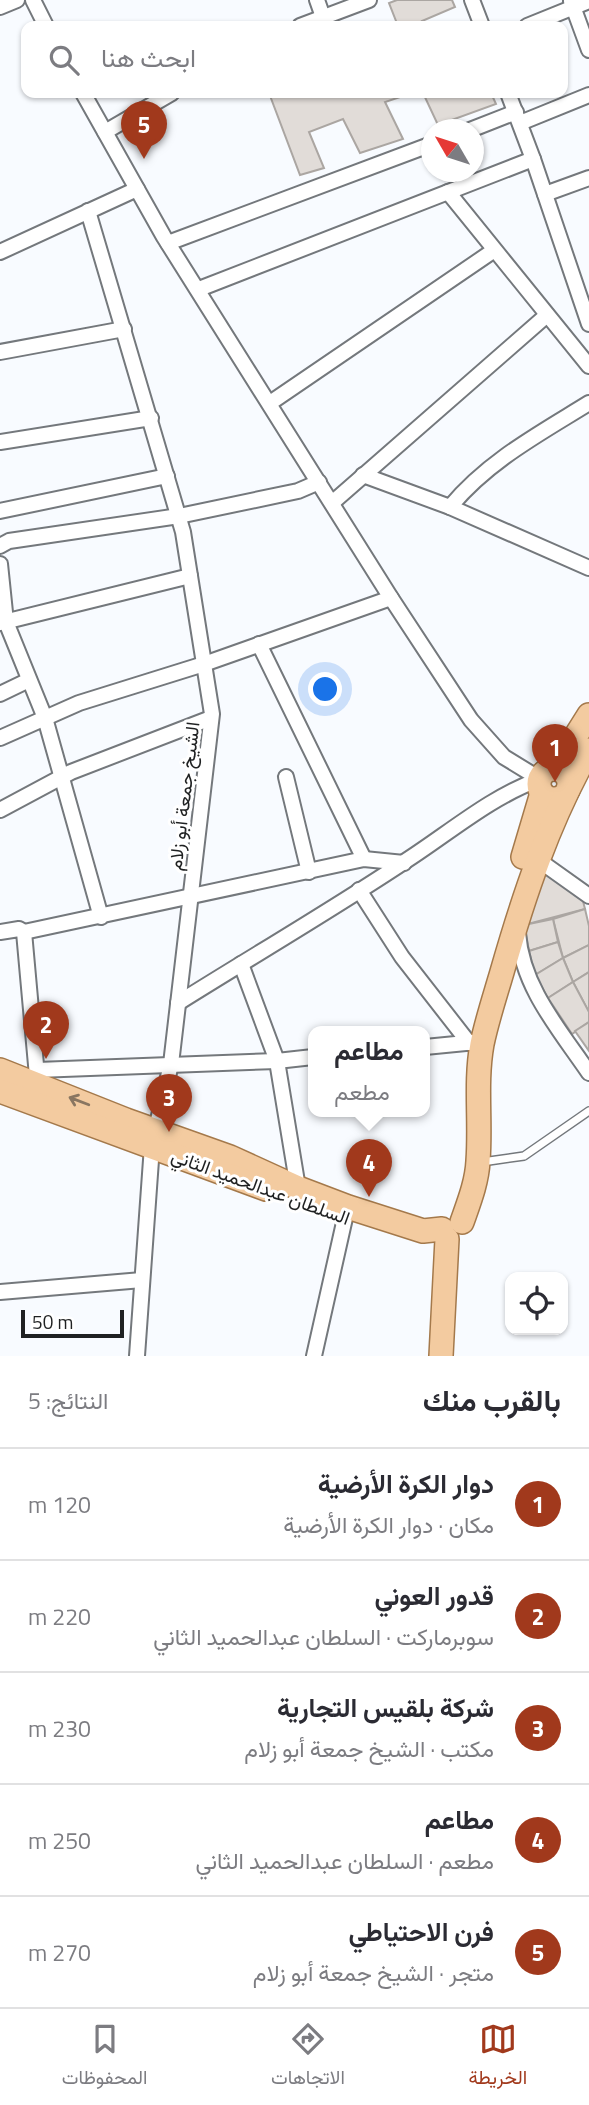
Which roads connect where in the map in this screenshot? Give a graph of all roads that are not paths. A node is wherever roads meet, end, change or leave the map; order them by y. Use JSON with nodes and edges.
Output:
{"nodes":[{"id":1,"x":17,"y":0,"type":"edge"},
{"id":2,"x":33,"y":0,"type":"edge"},
{"id":3,"x":317,"y":0,"type":"edge"},
{"id":4,"x":369,"y":0,"type":"edge"},
{"id":5,"x":472,"y":0,"type":"edge"},
{"id":6,"x":589,"y":1,"type":"edge"},
{"id":7,"x":572,"y":4,"type":"edge"},
{"id":8,"x":0,"y":7,"type":"edge"},
{"id":9,"x":323,"y":18,"type":"junction"},
{"id":10,"x":44,"y":21,"type":"edge"},
{"id":11,"x":314,"y":21,"type":"edge"},
{"id":12,"x":480,"y":21,"type":"edge"},
{"id":13,"x":537,"y":21,"type":"edge"},
{"id":14,"x":589,"y":50,"type":"edge"},
{"id":15,"x":589,"y":95,"type":"edge"},
{"id":16,"x":86,"y":98,"type":"edge"},
{"id":17,"x":163,"y":98,"type":"edge"},
{"id":18,"x":510,"y":98,"type":"edge"},
{"id":19,"x":518,"y":118,"type":"junction"},
{"id":20,"x":484,"y":126,"type":"edge"},
{"id":21,"x":105,"y":132,"type":"junction"},
{"id":22,"x":421,"y":148,"type":"edge"},
{"id":23,"x":533,"y":159,"type":"junction"},
{"id":24,"x":586,"y":181,"type":"edge"},
{"id":25,"x":137,"y":189,"type":"junction"},
{"id":26,"x":448,"y":192,"type":"junction"},
{"id":27,"x":545,"y":194,"type":"junction"},
{"id":28,"x":88,"y":211,"type":"junction"},
{"id":29,"x":168,"y":243,"type":"junction"},
{"id":30,"x":493,"y":251,"type":"junction"},
{"id":31,"x":0,"y":252,"type":"edge"},
{"id":32,"x":199,"y":289,"type":"junction"},
{"id":33,"x":547,"y":315,"type":"junction"},
{"id":34,"x":589,"y":324,"type":"edge"},
{"id":35,"x":124,"y":330,"type":"junction"},
{"id":36,"x":0,"y":352,"type":"edge"},
{"id":37,"x":589,"y":366,"type":"edge"},
{"id":38,"x":270,"y":403,"type":"junction"},
{"id":39,"x":589,"y":403,"type":"edge"},
{"id":40,"x":151,"y":418,"type":"junction"},
{"id":41,"x":0,"y":442,"type":"edge"},
{"id":42,"x":363,"y":475,"type":"junction"},
{"id":43,"x":167,"y":476,"type":"junction"},
{"id":44,"x":320,"y":482,"type":"junction"},
{"id":45,"x":332,"y":503,"type":"junction"},
{"id":46,"x":450,"y":507,"type":"junction"},
{"id":47,"x":0,"y":511,"type":"edge"},
{"id":48,"x":178,"y":516,"type":"junction"},
{"id":49,"x":0,"y":546,"type":"edge"},
{"id":50,"x":0,"y":564,"type":"edge"},
{"id":51,"x":589,"y":568,"type":"edge"},
{"id":52,"x":190,"y":576,"type":"junction"},
{"id":53,"x":391,"y":598,"type":"junction"},
{"id":54,"x":3,"y":622,"type":"edge"},
{"id":55,"x":260,"y":644,"type":"junction"},
{"id":56,"x":204,"y":664,"type":"junction"},
{"id":57,"x":29,"y":680,"type":"junction"},
{"id":58,"x":0,"y":694,"type":"edge"},
{"id":59,"x":589,"y":715,"type":"edge"},
{"id":60,"x":45,"y":718,"type":"junction"},
{"id":61,"x":211,"y":718,"type":"junction"},
{"id":62,"x":0,"y":738,"type":"edge"},
{"id":63,"x":589,"y":750,"type":"edge"},
{"id":64,"x":63,"y":776,"type":"junction"},
{"id":65,"x":286,"y":777,"type":"dead end"},
{"id":66,"x":562,"y":779,"type":"edge"},
{"id":67,"x":0,"y":810,"type":"edge"},
{"id":68,"x":364,"y":859,"type":"junction"},
{"id":69,"x":537,"y":859,"type":"junction"},
{"id":70,"x":404,"y":863,"type":"junction"},
{"id":71,"x":309,"y":872,"type":"junction"},
{"id":72,"x":359,"y":890,"type":"junction"},
{"id":73,"x":589,"y":896,"type":"edge"},
{"id":74,"x":190,"y":898,"type":"junction"},
{"id":75,"x":101,"y":917,"type":"junction"},
{"id":76,"x":516,"y":920,"type":"junction"},
{"id":77,"x":0,"y":932,"type":"edge"},
{"id":78,"x":24,"y":932,"type":"junction"},
{"id":79,"x":241,"y":964,"type":"junction"},
{"id":80,"x":178,"y":1003,"type":"junction"},
{"id":81,"x":476,"y":1042,"type":"junction"},
{"id":82,"x":430,"y":1047,"type":"edge"},
{"id":83,"x":308,"y":1058,"type":"edge"},
{"id":84,"x":276,"y":1061,"type":"junction"},
{"id":85,"x":171,"y":1064,"type":"junction"},
{"id":86,"x":0,"y":1070,"type":"edge"},
{"id":87,"x":589,"y":1073,"type":"edge"},
{"id":88,"x":37,"y":1077,"type":"junction"},
{"id":89,"x":0,"y":1091,"type":"edge"},
{"id":90,"x":589,"y":1111,"type":"edge"},
{"id":91,"x":154,"y":1138,"type":"junction"},
{"id":92,"x":478,"y":1163,"type":"junction"},
{"id":93,"x":298,"y":1188,"type":"junction"},
{"id":94,"x":345,"y":1218,"type":"junction"},
{"id":95,"x":450,"y":1231,"type":"junction"},
{"id":96,"x":142,"y":1280,"type":"junction"},
{"id":97,"x":0,"y":1292,"type":"edge"},
{"id":98,"x":137,"y":1356,"type":"edge"},
{"id":99,"x":314,"y":1356,"type":"edge"},
{"id":100,"x":441,"y":1356,"type":"edge"},
{"id":101,"x":454,"y":1356,"type":"edge"}],
"edges":[{"from":1,"to":8,"type":"street"},
{"from":2,"to":10,"type":"street"},
{"from":3,"to":9,"type":"street"},
{"from":4,"to":9,"type":"street"},
{"from":5,"to":12,"type":"street"},
{"from":6,"to":7,"type":"street"},
{"from":7,"to":13,"type":"street"},
{"from":7,"to":14,"type":"street"},
{"from":9,"to":11,"type":"street"},
{"from":15,"to":19,"type":"street"},
{"from":16,"to":21,"type":"street"},
{"from":17,"to":21,"type":"street"},
{"from":18,"to":19,"type":"street"},
{"from":19,"to":20,"type":"street"},
{"from":19,"to":23,"type":"street"},
{"from":21,"to":25,"type":"street"},
{"from":22,"to":29,"type":"street"},
{"from":23,"to":26,"type":"street"},
{"from":23,"to":27,"type":"street"},
{"from":24,"to":27,"type":"street"},
{"from":25,"to":28,"type":"street"},
{"from":25,"to":29,"type":"street"},
{"from":26,"to":30,"type":"street"},
{"from":26,"to":32,"type":"street"},
{"from":27,"to":34,"type":"street"},
{"from":28,"to":31,"type":"street"},
{"from":28,"to":35,"type":"street","name":"الشيخ جمعة أبو زلام"},
{"from":29,"to":32,"type":"street"},
{"from":30,"to":33,"type":"street"},
{"from":30,"to":38,"type":"street"},
{"from":32,"to":38,"type":"street"},
{"from":33,"to":37,"type":"street"},
{"from":33,"to":42,"type":"street"},
{"from":35,"to":36,"type":"street"},
{"from":35,"to":40,"type":"street","name":"الشيخ جمعة أبو زلام"},
{"from":38,"to":44,"type":"street"},
{"from":39,"to":46,"type":"street"},
{"from":40,"to":41,"type":"street"},
{"from":40,"to":43,"type":"street","name":"الشيخ جمعة أبو زلام"},
{"from":42,"to":45,"type":"street"},
{"from":42,"to":46,"type":"street"},
{"from":43,"to":47,"type":"street"},
{"from":43,"to":48,"type":"street","name":"الشيخ جمعة أبو زلام"},
{"from":44,"to":45,"type":"street"},
{"from":44,"to":48,"type":"street"},
{"from":45,"to":53,"type":"street"},
{"from":46,"to":51,"type":"street"},
{"from":48,"to":49,"type":"street"},
{"from":48,"to":52,"type":"street","name":"الشيخ جمعة أبو زلام"},
{"from":50,"to":54,"type":"street"},
{"from":52,"to":54,"type":"street"},
{"from":52,"to":56,"type":"street","name":"الشيخ جمعة أبو زلام"},
{"from":53,"to":55,"type":"street"},
{"from":53,"to":66,"type":"street"},
{"from":54,"to":57,"type":"street"},
{"from":55,"to":56,"type":"street"},
{"from":55,"to":68,"type":"street"},
{"from":56,"to":60,"type":"street"},
{"from":56,"to":61,"type":"street","name":"الشيخ جمعة أبو زلام"},
{"from":57,"to":58,"type":"street"},
{"from":57,"to":60,"type":"street"},
{"from":59,"to":66,"type":"main road"},
{"from":60,"to":62,"type":"street"},
{"from":60,"to":64,"type":"street"},
{"from":61,"to":64,"type":"street"},
{"from":61,"to":74,"type":"street","name":"الشيخ جمعة أبو زلام"},
{"from":63,"to":66,"type":"main road"},
{"from":64,"to":67,"type":"street"},
{"from":64,"to":75,"type":"street"},
{"from":65,"to":71,"type":"street"},
{"from":66,"to":69,"type":"main road"},
{"from":66,"to":70,"type":"street"},
{"from":66,"to":81,"type":"main road"},
{"from":68,"to":70,"type":"street"},
{"from":68,"to":71,"type":"street"},
{"from":69,"to":73,"type":"street"},
{"from":69,"to":76,"type":"main road"},
{"from":70,"to":72,"type":"street"},
{"from":71,"to":74,"type":"street"},
{"from":72,"to":79,"type":"street"},
{"from":72,"to":81,"type":"street"},
{"from":74,"to":75,"type":"street"},
{"from":74,"to":80,"type":"street","name":"الشيخ جمعة أبو زلام"},
{"from":75,"to":78,"type":"street"},
{"from":76,"to":81,"type":"main road"},
{"from":76,"to":87,"type":"street"},
{"from":77,"to":78,"type":"street"},
{"from":78,"to":88,"type":"street"},
{"from":79,"to":80,"type":"street"},
{"from":79,"to":84,"type":"street"},
{"from":80,"to":85,"type":"street","name":"الشيخ جمعة أبو زلام"},
{"from":81,"to":82,"type":"street"},
{"from":81,"to":92,"type":"main road"},
{"from":81,"to":95,"type":"main road"},
{"from":83,"to":84,"type":"street"},
{"from":84,"to":85,"type":"street"},
{"from":84,"to":93,"type":"street"},
{"from":85,"to":88,"type":"street"},
{"from":85,"to":91,"type":"street","name":"الشيخ جمعة أبو زلام"},
{"from":86,"to":88,"type":"main road"},
{"from":91,"to":88,"type":"main road","one_way":true},
{"from":89,"to":91,"type":"main road","name":"السلطان عبدالحميد الثاني"},
{"from":90,"to":92,"type":"lane"},
{"from":91,"to":93,"type":"main road"},
{"from":91,"to":94,"type":"main road","name":"السلطان عبدالحميد الثاني"},
{"from":91,"to":96,"type":"street","name":"الشيخ جمعة أبو زلام"},
{"from":92,"to":95,"type":"main road"},
{"from":93,"to":95,"type":"main road"},
{"from":94,"to":95,"type":"main road","name":"السلطان عبدالحميد الثاني"},
{"from":94,"to":99,"type":"street"},
{"from":95,"to":100,"type":"main road"},
{"from":95,"to":101,"type":"main road"},
{"from":96,"to":97,"type":"street"},
{"from":96,"to":98,"type":"street","name":"الشيخ جمعة أبو زلام"}]}
